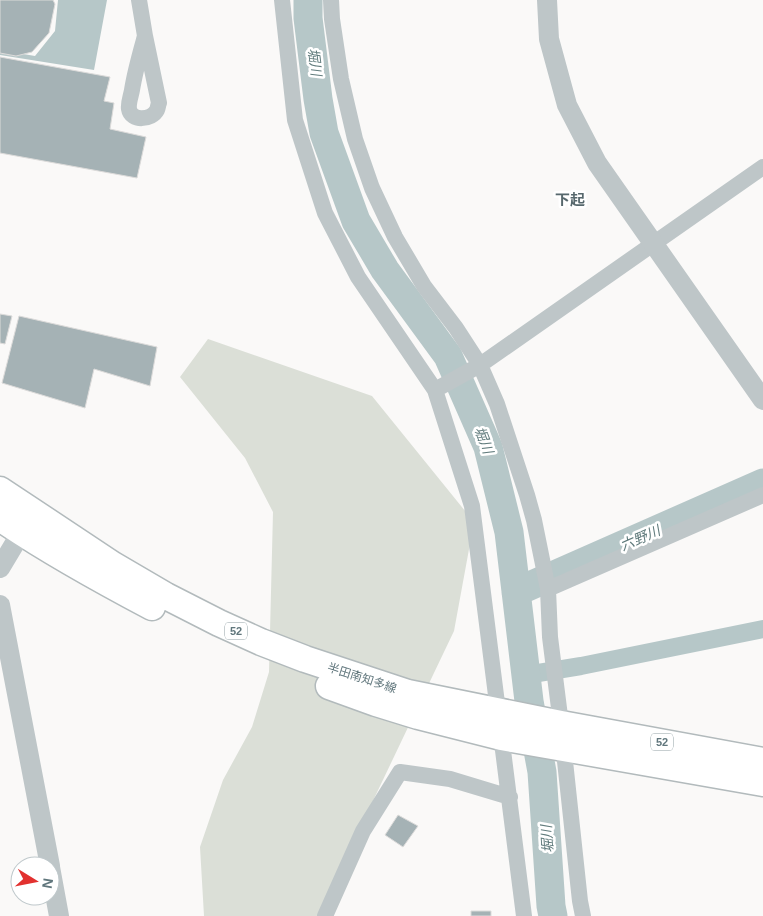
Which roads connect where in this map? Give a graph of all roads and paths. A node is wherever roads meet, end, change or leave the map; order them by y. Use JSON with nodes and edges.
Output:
{"nodes":[{"id":1,"x":139,"y":0,"type":"edge"},
{"id":2,"x":282,"y":0,"type":"edge"},
{"id":3,"x":331,"y":0,"type":"edge"},
{"id":4,"x":547,"y":0,"type":"edge"},
{"id":5,"x":146,"y":36,"type":"dead end"},
{"id":6,"x":763,"y":167,"type":"edge"},
{"id":7,"x":653,"y":243,"type":"junction"},
{"id":8,"x":480,"y":365,"type":"junction"},
{"id":9,"x":435,"y":390,"type":"junction"},
{"id":10,"x":763,"y":400,"type":"edge"},
{"id":11,"x":0,"y":490,"type":"edge"},
{"id":12,"x":763,"y":495,"type":"edge"},
{"id":13,"x":0,"y":518,"type":"edge"},
{"id":14,"x":21,"y":533,"type":"junction"},
{"id":15,"x":0,"y":568,"type":"edge"},
{"id":16,"x":547,"y":588,"type":"junction"},
{"id":17,"x":0,"y":605,"type":"edge"},
{"id":18,"x":499,"y":724,"type":"junction"},
{"id":19,"x":561,"y":727,"type":"junction"},
{"id":20,"x":763,"y":761,"type":"edge"},
{"id":21,"x":763,"y":783,"type":"edge"},
{"id":22,"x":510,"y":797,"type":"junction"},
{"id":23,"x":48,"y":856,"type":"edge"},
{"id":24,"x":325,"y":916,"type":"edge"},
{"id":25,"x":524,"y":916,"type":"edge"},
{"id":26,"x":583,"y":916,"type":"edge"}],
"edges":[{"from":1,"to":5,"type":"street"},
{"from":2,"to":9,"type":"street"},
{"from":3,"to":8,"type":"street"},
{"from":4,"to":7,"type":"street"},
{"from":6,"to":7,"type":"street"},
{"from":7,"to":8,"type":"street"},
{"from":7,"to":10,"type":"street"},
{"from":8,"to":9,"type":"street"},
{"from":8,"to":16,"type":"street"},
{"from":9,"to":18,"type":"street"},
{"from":11,"to":18,"type":"main road","name":"半田南知多線","number":"52"},
{"from":12,"to":16,"type":"street"},
{"from":13,"to":14,"type":"main road","name":"半田南知多線","number":"52"},
{"from":14,"to":15,"type":"street"},
{"from":14,"to":18,"type":"main road","name":"半田南知多線","number":"52"},
{"from":16,"to":19,"type":"street"},
{"from":17,"to":23,"type":"street"},
{"from":18,"to":19,"type":"main road","name":"半田南知多線","number":"52"},
{"from":18,"to":22,"type":"street"},
{"from":19,"to":20,"type":"main road","name":"半田南知多線","number":"52"},
{"from":19,"to":21,"type":"main road","name":"半田南知多線","number":"52"},
{"from":19,"to":26,"type":"street"},
{"from":22,"to":24,"type":"street"},
{"from":22,"to":25,"type":"street"}]}
